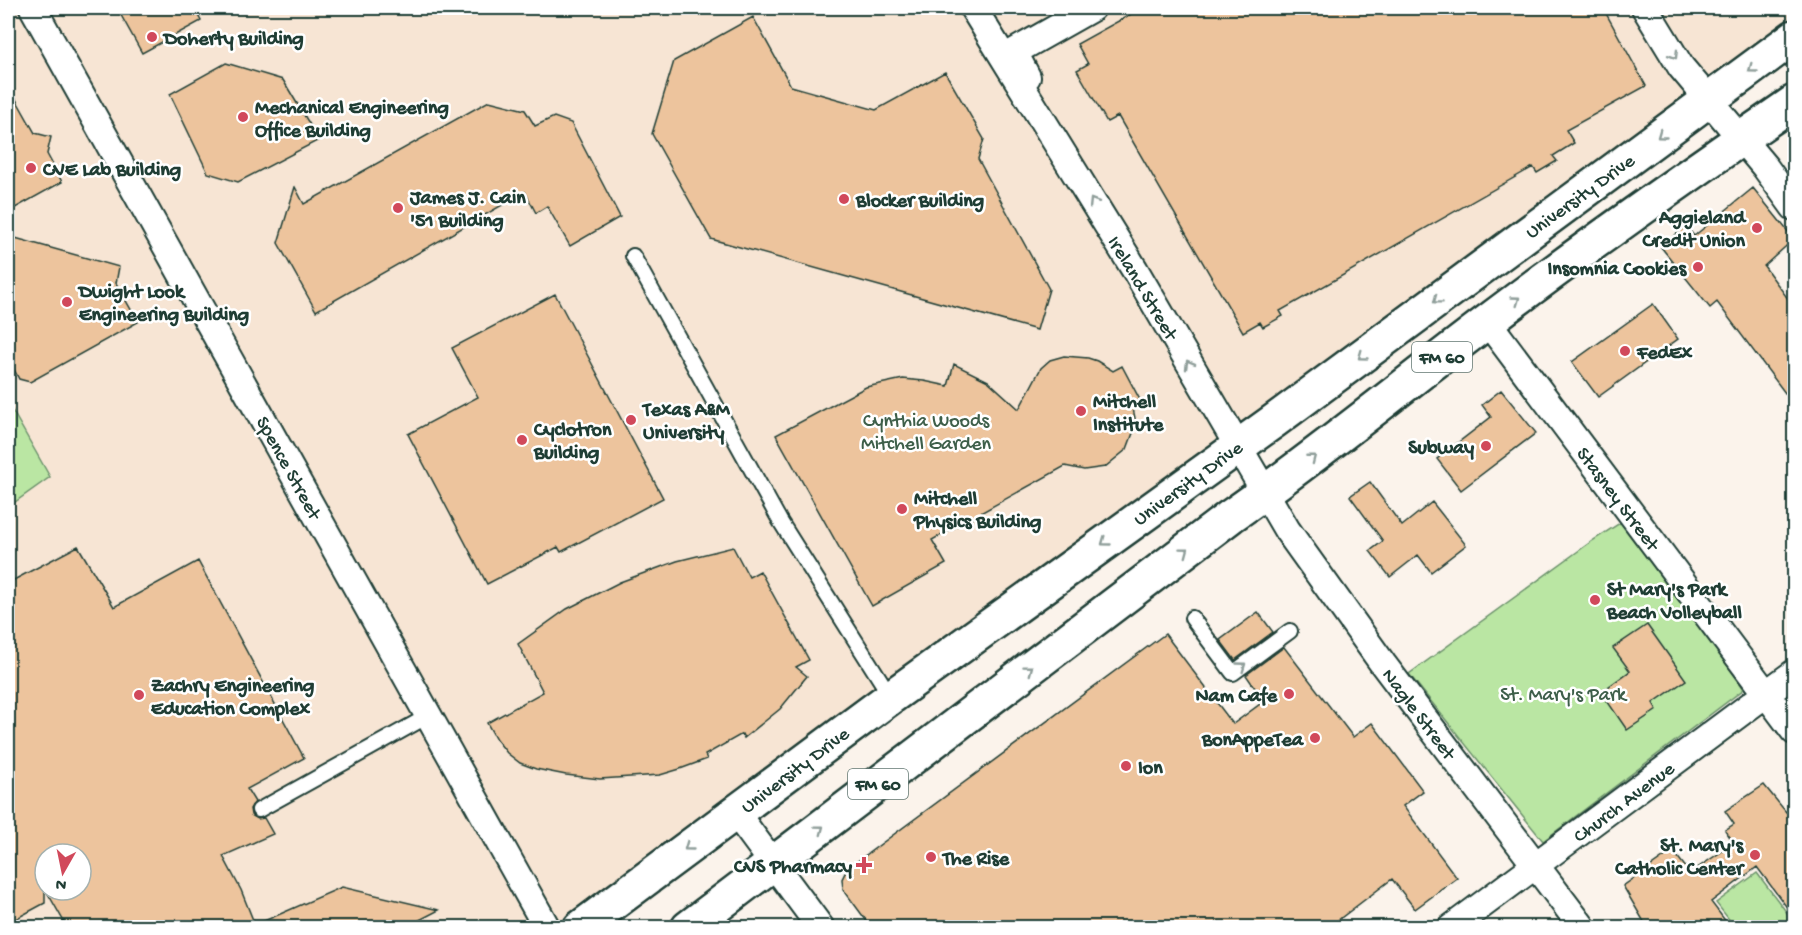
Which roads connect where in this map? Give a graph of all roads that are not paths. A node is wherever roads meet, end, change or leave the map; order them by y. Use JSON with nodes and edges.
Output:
{"nodes":[{"id":1,"x":33,"y":8,"type":"edge"},
{"id":2,"x":973,"y":8,"type":"edge"},
{"id":3,"x":1092,"y":8,"type":"edge"},
{"id":4,"x":1645,"y":8,"type":"edge"},
{"id":5,"x":1794,"y":38,"type":"edge"},
{"id":6,"x":1708,"y":100,"type":"junction"},
{"id":7,"x":1794,"y":102,"type":"edge"},
{"id":8,"x":1048,"y":131,"type":"junction"},
{"id":9,"x":1741,"y":139,"type":"junction"},
{"id":10,"x":1794,"y":207,"type":"edge"},
{"id":11,"x":633,"y":256,"type":"dead end"},
{"id":12,"x":1487,"y":321,"type":"junction"},
{"id":13,"x":1238,"y":446,"type":"junction"},
{"id":14,"x":1265,"y":492,"type":"junction"},
{"id":15,"x":1192,"y":618,"type":"dead end"},
{"id":16,"x":1290,"y":631,"type":"dead end"},
{"id":17,"x":1794,"y":673,"type":"edge"},
{"id":18,"x":1766,"y":695,"type":"junction"},
{"id":19,"x":891,"y":697,"type":"junction"},
{"id":20,"x":428,"y":716,"type":"junction"},
{"id":21,"x":1794,"y":731,"type":"edge"},
{"id":22,"x":259,"y":810,"type":"dead end"},
{"id":23,"x":735,"y":812,"type":"junction"},
{"id":24,"x":774,"y":864,"type":"junction"},
{"id":25,"x":1535,"y":865,"type":"junction"},
{"id":26,"x":547,"y":927,"type":"edge"},
{"id":27,"x":580,"y":927,"type":"edge"},
{"id":28,"x":688,"y":927,"type":"edge"},
{"id":29,"x":821,"y":927,"type":"edge"},
{"id":30,"x":1451,"y":927,"type":"edge"},
{"id":31,"x":1583,"y":927,"type":"edge"}],
"edges":[{"from":1,"to":20,"type":"street","name":"Spence Street"},
{"from":2,"to":8,"type":"street","name":"Ireland Street"},
{"from":3,"to":8,"type":"street","name":"Ireland Street"},
{"from":4,"to":6,"type":"street","one_way":true},
{"from":5,"to":6,"type":"main road","name":"University Drive","number":"FM 60","one_way":true},
{"from":6,"to":9,"type":"street"},
{"from":6,"to":13,"type":"main road","name":"University Drive","number":"FM 60","one_way":true},
{"from":7,"to":9,"type":"main road","number":"FM 60"},
{"from":13,"to":8,"type":"street","name":"Ireland Street","one_way":true},
{"from":9,"to":10,"type":"street"},
{"from":12,"to":9,"type":"main road","number":"FM 60","one_way":true},
{"from":11,"to":19,"type":"lane"},
{"from":14,"to":12,"type":"main road","number":"FM 60","one_way":true},
{"from":12,"to":18,"type":"street","name":"Stasney Street"},
{"from":13,"to":14,"type":"street","name":"Ireland Street"},
{"from":13,"to":19,"type":"main road","name":"University Drive","number":"FM 60","one_way":true},
{"from":24,"to":14,"type":"main road","number":"FM 60","one_way":true},
{"from":14,"to":25,"type":"street","name":"Nagle Street"},
{"from":15,"to":16,"type":"lane","one_way":true},
{"from":17,"to":18,"type":"street","name":"Church Avenue"},
{"from":18,"to":21,"type":"street","name":"Stasney Street"},
{"from":18,"to":25,"type":"street","name":"Church Avenue"},
{"from":19,"to":23,"type":"main road","name":"University Drive","number":"FM 60"},
{"from":20,"to":22,"type":"lane"},
{"from":20,"to":26,"type":"street","name":"Spence Street"},
{"from":23,"to":24,"type":"street"},
{"from":23,"to":27,"type":"main road","name":"University Drive","number":"FM 60","one_way":true},
{"from":24,"to":28,"type":"main road","number":"FM 60"},
{"from":24,"to":29,"type":"street"},
{"from":25,"to":30,"type":"street","name":"Church Avenue"},
{"from":25,"to":31,"type":"street","name":"Nagle Street"}]}
